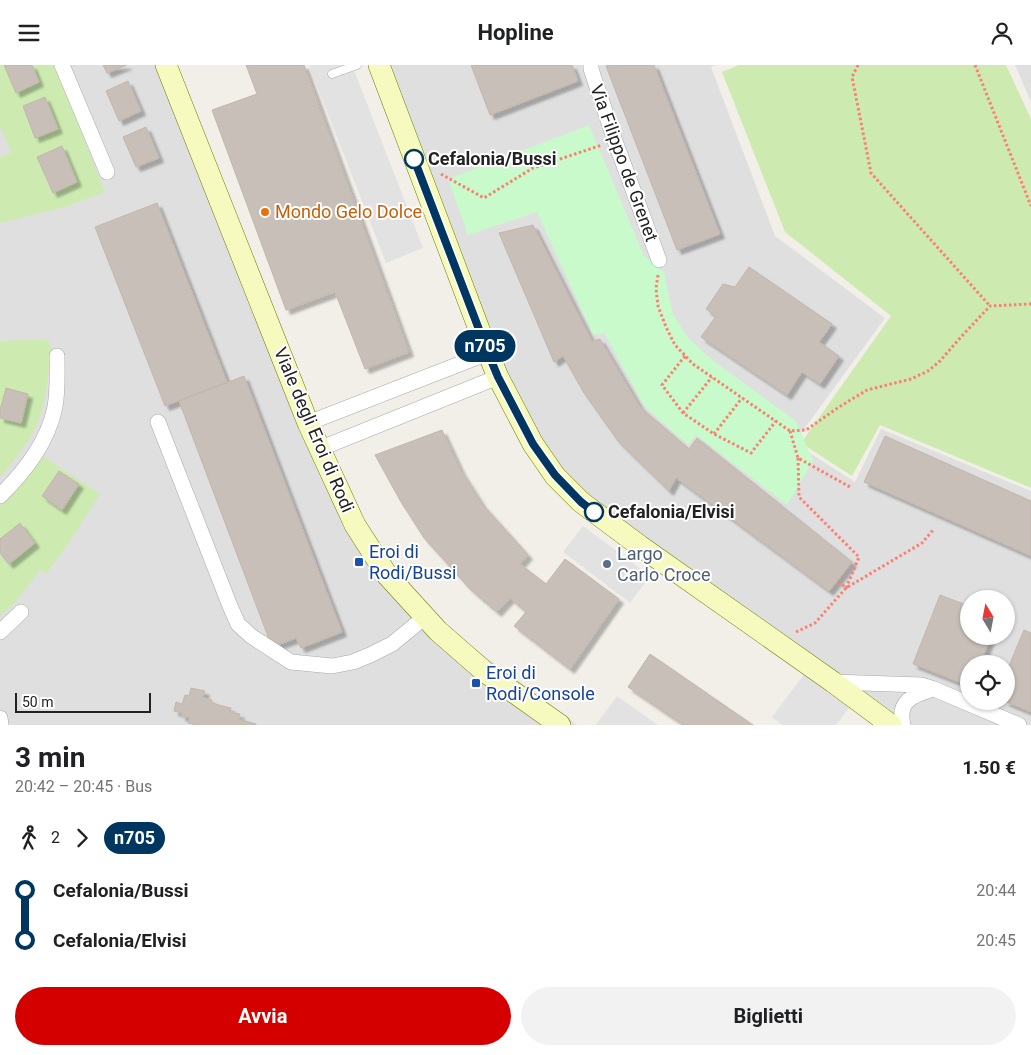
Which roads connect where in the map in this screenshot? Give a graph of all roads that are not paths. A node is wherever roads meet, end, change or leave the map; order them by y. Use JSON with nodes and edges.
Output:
{"nodes":[{"id":1,"x":62,"y":65,"type":"edge"},
{"id":2,"x":166,"y":65,"type":"edge"},
{"id":3,"x":357,"y":65,"type":"edge"},
{"id":4,"x":379,"y":65,"type":"edge"},
{"id":5,"x":391,"y":65,"type":"edge"},
{"id":6,"x":591,"y":65,"type":"edge"},
{"id":7,"x":332,"y":75,"type":"dead end"},
{"id":8,"x":388,"y":90,"type":"junction"},
{"id":9,"x":107,"y":172,"type":"dead end"},
{"id":10,"x":660,"y":260,"type":"road end"},
{"id":11,"x":488,"y":353,"type":"junction"},
{"id":12,"x":57,"y":356,"type":"dead end"},
{"id":13,"x":498,"y":377,"type":"junction"},
{"id":14,"x":158,"y":423,"type":"dead end"},
{"id":15,"x":308,"y":423,"type":"junction"},
{"id":16,"x":319,"y":449,"type":"junction"},
{"id":17,"x":0,"y":496,"type":"edge"},
{"id":18,"x":21,"y":612,"type":"dead end"},
{"id":19,"x":425,"y":617,"type":"junction"},
{"id":20,"x":0,"y":632,"type":"edge"},
{"id":21,"x":833,"y":682,"type":"junction"},
{"id":22,"x":934,"y":689,"type":"junction"},
{"id":23,"x":0,"y":718,"type":"edge"},
{"id":24,"x":1,"y":725,"type":"edge"},
{"id":25,"x":560,"y":725,"type":"edge"},
{"id":26,"x":891,"y":725,"type":"edge"},
{"id":27,"x":903,"y":725,"type":"edge"},
{"id":28,"x":1019,"y":725,"type":"edge"}],
"edges":[{"from":1,"to":9,"type":"street"},
{"from":2,"to":15,"type":"main road","name":"Viale degli Eroi di Rodi"},
{"from":3,"to":7,"type":"lane"},
{"from":4,"to":8,"type":"main road"},
{"from":5,"to":8,"type":"street"},
{"from":6,"to":10,"type":"street","name":"Via Filippo de Grenet"},
{"from":8,"to":11,"type":"main road"},
{"from":11,"to":13,"type":"main road"},
{"from":11,"to":15,"type":"street"},
{"from":12,"to":17,"type":"street"},
{"from":13,"to":16,"type":"street"},
{"from":13,"to":21,"type":"main road"},
{"from":14,"to":19,"type":"street"},
{"from":15,"to":16,"type":"main road","name":"Viale degli Eroi di Rodi"},
{"from":16,"to":19,"type":"main road","name":"Viale degli Eroi di Rodi"},
{"from":18,"to":20,"type":"street"},
{"from":19,"to":25,"type":"main road","name":"Viale degli Eroi di Rodi"},
{"from":21,"to":22,"type":"street"},
{"from":21,"to":26,"type":"main road"},
{"from":22,"to":27,"type":"street"},
{"from":22,"to":28,"type":"street"},
{"from":23,"to":24,"type":"street"}]}
